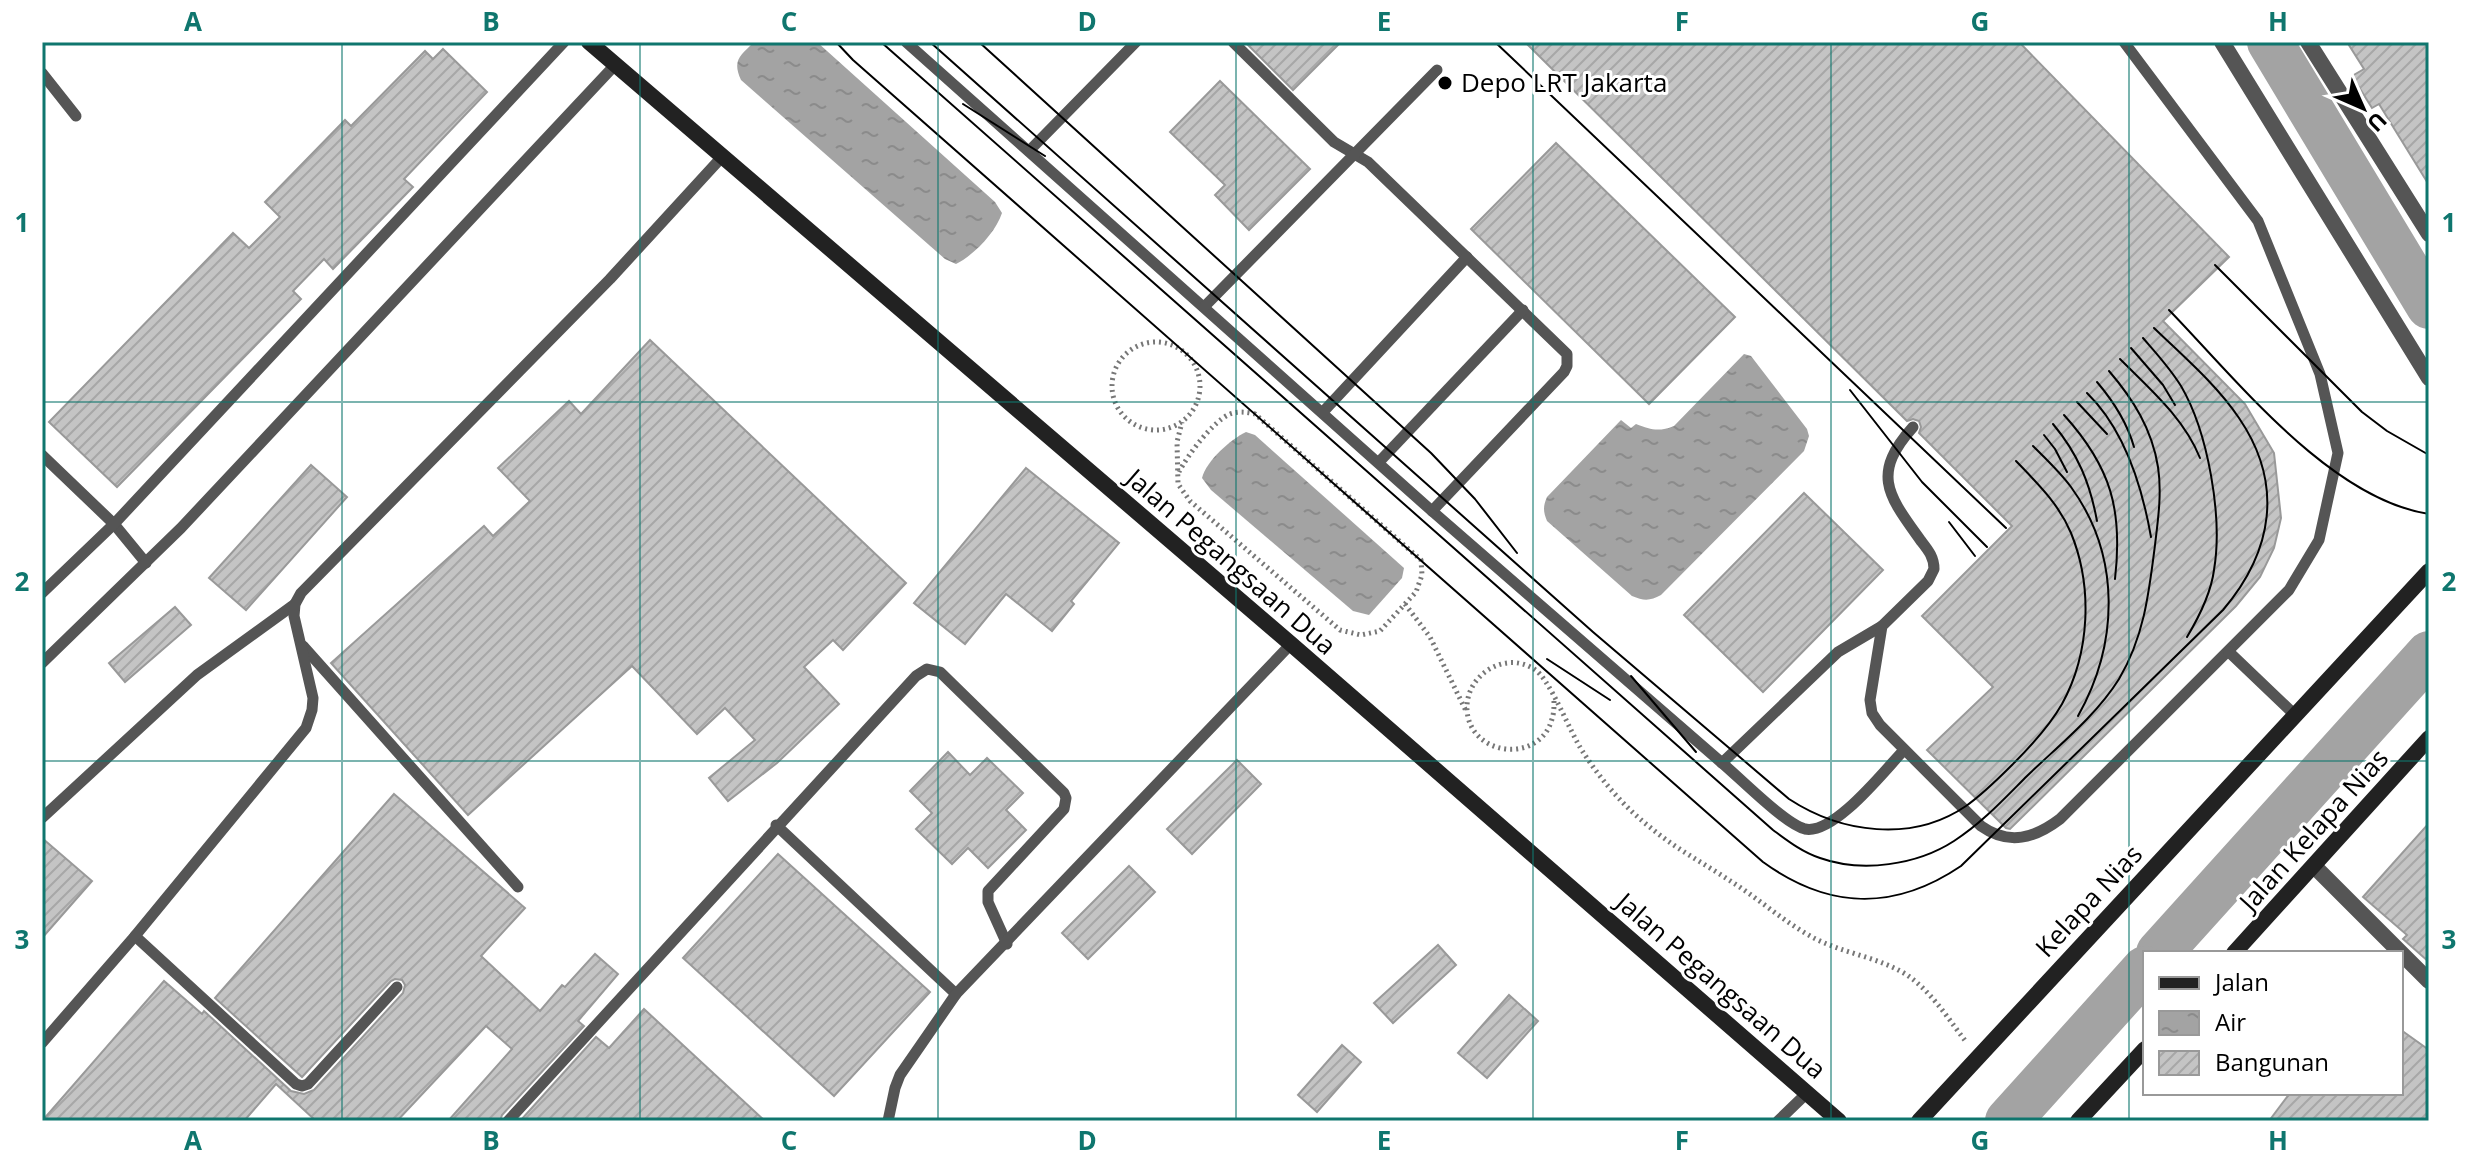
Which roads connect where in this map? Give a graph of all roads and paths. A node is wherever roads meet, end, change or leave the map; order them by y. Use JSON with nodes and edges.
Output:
{"nodes":[{"id":1,"x":564,"y":42,"type":"edge"},
{"id":2,"x":589,"y":42,"type":"edge"},
{"id":3,"x":906,"y":42,"type":"edge"},
{"id":4,"x":1136,"y":42,"type":"edge"},
{"id":5,"x":1233,"y":42,"type":"edge"},
{"id":6,"x":2124,"y":42,"type":"edge"},
{"id":7,"x":2222,"y":42,"type":"edge"},
{"id":8,"x":2308,"y":42,"type":"edge"},
{"id":9,"x":615,"y":65,"type":"junction"},
{"id":10,"x":1437,"y":70,"type":"dead end"},
{"id":11,"x":42,"y":73,"type":"edge"},
{"id":12,"x":76,"y":116,"type":"dead end"},
{"id":13,"x":1029,"y":151,"type":"junction"},
{"id":14,"x":1354,"y":154,"type":"junction"},
{"id":15,"x":721,"y":158,"type":"junction"},
{"id":16,"x":2429,"y":234,"type":"edge"},
{"id":17,"x":1467,"y":257,"type":"junction"},
{"id":18,"x":1205,"y":306,"type":"junction"},
{"id":19,"x":1523,"y":310,"type":"junction"},
{"id":20,"x":2429,"y":378,"type":"edge"},
{"id":21,"x":1323,"y":412,"type":"junction"},
{"id":22,"x":1182,"y":422,"type":"junction"},
{"id":23,"x":1913,"y":427,"type":"dead end"},
{"id":24,"x":42,"y":455,"type":"edge"},
{"id":25,"x":1379,"y":462,"type":"junction"},
{"id":26,"x":1179,"y":472,"type":"junction"},
{"id":27,"x":1432,"y":511,"type":"junction"},
{"id":28,"x":114,"y":524,"type":"junction"},
{"id":29,"x":146,"y":563,"type":"junction"},
{"id":30,"x":2429,"y":571,"type":"edge"},
{"id":31,"x":42,"y":593,"type":"edge"},
{"id":32,"x":295,"y":604,"type":"junction"},
{"id":33,"x":1405,"y":604,"type":"junction"},
{"id":34,"x":1882,"y":626,"type":"junction"},
{"id":35,"x":298,"y":642,"type":"junction"},
{"id":36,"x":1291,"y":644,"type":"junction"},
{"id":37,"x":2229,"y":652,"type":"junction"},
{"id":38,"x":42,"y":663,"type":"edge"},
{"id":39,"x":1554,"y":701,"type":"junction"},
{"id":40,"x":1467,"y":711,"type":"junction"},
{"id":41,"x":2294,"y":714,"type":"junction"},
{"id":42,"x":2429,"y":738,"type":"edge"},
{"id":43,"x":1904,"y":750,"type":"junction"},
{"id":44,"x":1722,"y":763,"type":"junction"},
{"id":45,"x":42,"y":818,"type":"edge"},
{"id":46,"x":776,"y":825,"type":"junction"},
{"id":47,"x":2314,"y":866,"type":"junction"},
{"id":48,"x":518,"y":887,"type":"dead end"},
{"id":49,"x":135,"y":936,"type":"junction"},
{"id":50,"x":1007,"y":944,"type":"junction"},
{"id":51,"x":2236,"y":951,"type":"edge"},
{"id":52,"x":2399,"y":951,"type":"edge"},
{"id":53,"x":2403,"y":955,"type":"edge"},
{"id":54,"x":2429,"y":981,"type":"edge"},
{"id":55,"x":397,"y":987,"type":"dead end"},
{"id":56,"x":956,"y":994,"type":"junction"},
{"id":57,"x":42,"y":1043,"type":"edge"},
{"id":58,"x":2143,"y":1051,"type":"edge"},
{"id":59,"x":1977,"y":1057,"type":"junction"},
{"id":60,"x":1807,"y":1093,"type":"junction"},
{"id":61,"x":508,"y":1121,"type":"edge"},
{"id":62,"x":888,"y":1121,"type":"edge"},
{"id":63,"x":1778,"y":1121,"type":"edge"},
{"id":64,"x":1839,"y":1121,"type":"edge"},
{"id":65,"x":1919,"y":1121,"type":"edge"},
{"id":66,"x":2078,"y":1121,"type":"edge"}],
"edges":[{"from":1,"to":28,"type":"lane"},
{"from":2,"to":9,"type":"main road","name":"Jalan Pegangsaan Dua"},
{"from":3,"to":13,"type":"lane"},
{"from":4,"to":13,"type":"lane"},
{"from":5,"to":14,"type":"lane"},
{"from":6,"to":37,"type":"lane"},
{"from":7,"to":20,"type":"street"},
{"from":8,"to":16,"type":"street"},
{"from":9,"to":15,"type":"main road","name":"Jalan Pegangsaan Dua"},
{"from":9,"to":29,"type":"lane"},
{"from":10,"to":14,"type":"lane"},
{"from":11,"to":12,"type":"lane"},
{"from":13,"to":18,"type":"lane"},
{"from":14,"to":17,"type":"lane"},
{"from":14,"to":18,"type":"lane"},
{"from":15,"to":32,"type":"lane"},
{"from":15,"to":36,"type":"main road","name":"Jalan Pegangsaan Dua"},
{"from":17,"to":19,"type":"lane"},
{"from":17,"to":21,"type":"lane"},
{"from":18,"to":21,"type":"lane"},
{"from":19,"to":25,"type":"lane"},
{"from":19,"to":27,"type":"lane"},
{"from":21,"to":25,"type":"lane"},
{"from":22,"to":22,"type":"path"},
{"from":22,"to":26,"type":"path"},
{"from":23,"to":34,"type":"lane"},
{"from":24,"to":28,"type":"lane"},
{"from":25,"to":27,"type":"lane"},
{"from":26,"to":33,"type":"path"},
{"from":26,"to":33,"type":"path"},
{"from":27,"to":44,"type":"lane"},
{"from":28,"to":29,"type":"lane"},
{"from":28,"to":31,"type":"lane"},
{"from":29,"to":38,"type":"lane"},
{"from":30,"to":41,"type":"main road"},
{"from":32,"to":35,"type":"lane"},
{"from":32,"to":45,"type":"lane"},
{"from":33,"to":40,"type":"path"},
{"from":34,"to":43,"type":"lane"},
{"from":34,"to":44,"type":"lane"},
{"from":35,"to":48,"type":"lane"},
{"from":35,"to":49,"type":"lane"},
{"from":36,"to":50,"type":"lane"},
{"from":36,"to":60,"type":"main road","name":"Jalan Pegangsaan Dua"},
{"from":37,"to":41,"type":"lane"},
{"from":37,"to":43,"type":"lane"},
{"from":39,"to":40,"type":"path"},
{"from":39,"to":40,"type":"path"},
{"from":39,"to":59,"type":"path"},
{"from":41,"to":59,"type":"main road","name":"Kelapa Nias"},
{"from":42,"to":47,"type":"main road","name":"Jalan Kelapa Nias"},
{"from":43,"to":44,"type":"lane"},
{"from":46,"to":50,"type":"lane"},
{"from":46,"to":56,"type":"lane"},
{"from":46,"to":61,"type":"lane"},
{"from":47,"to":51,"type":"main road","name":"Jalan Kelapa Nias"},
{"from":47,"to":52,"type":"street"},
{"from":49,"to":55,"type":"lane"},
{"from":49,"to":57,"type":"lane"},
{"from":50,"to":56,"type":"lane"},
{"from":53,"to":54,"type":"street"},
{"from":56,"to":62,"type":"lane"},
{"from":58,"to":66,"type":"main road"},
{"from":59,"to":65,"type":"main road","name":"Kelapa Nias"},
{"from":60,"to":63,"type":"lane"},
{"from":60,"to":64,"type":"main road","name":"Jalan Pegangsaan Dua"}]}
